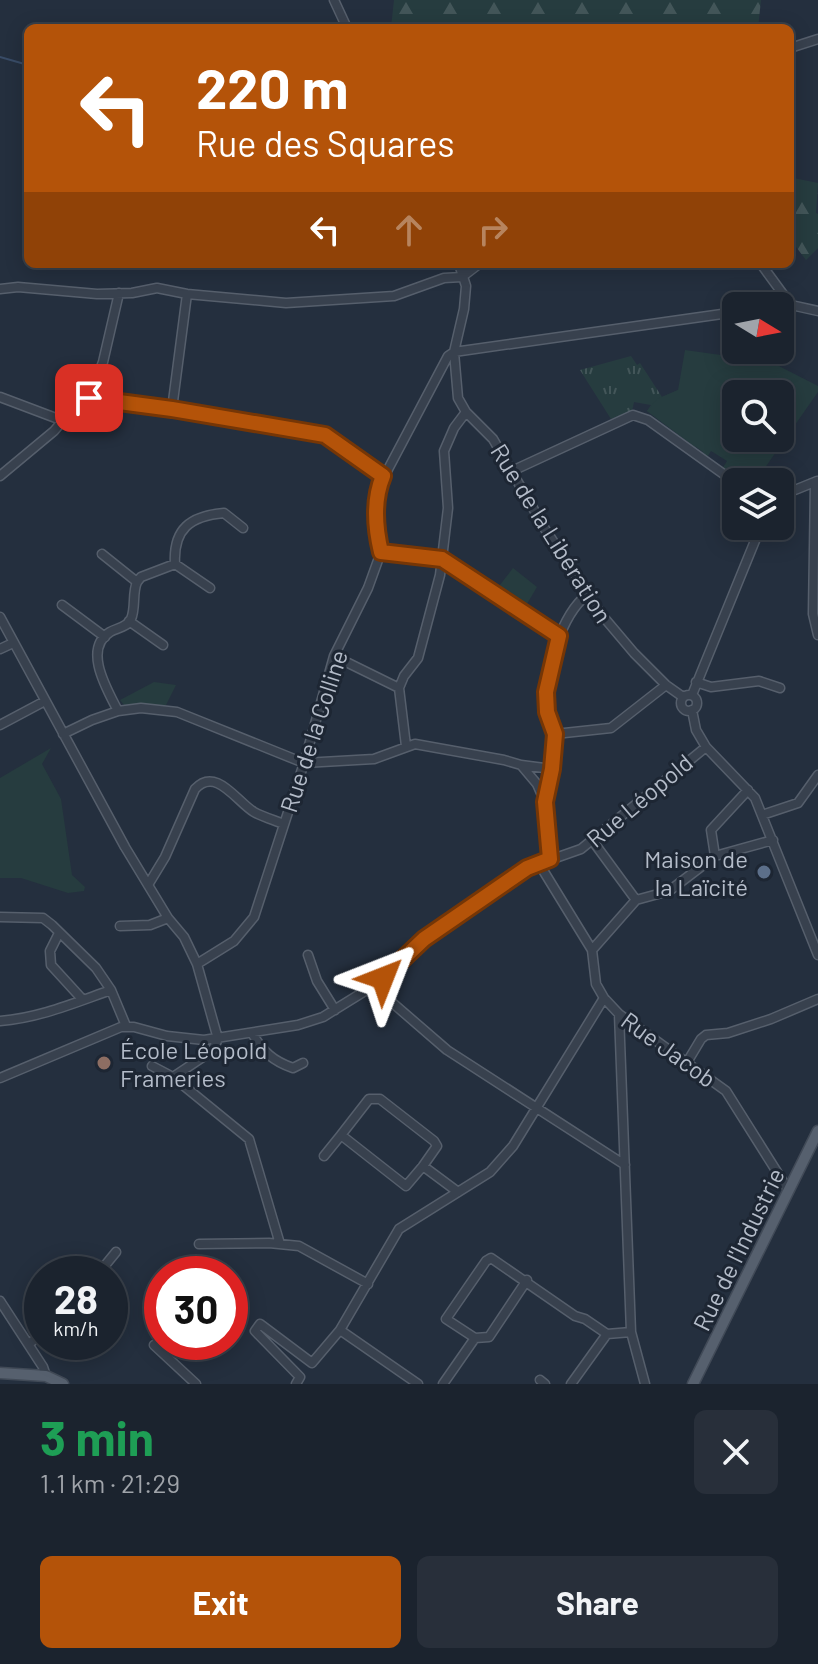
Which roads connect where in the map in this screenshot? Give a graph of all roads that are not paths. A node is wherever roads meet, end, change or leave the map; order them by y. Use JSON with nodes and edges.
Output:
{"nodes":[{"id":1,"x":334,"y":0,"type":"edge"},
{"id":2,"x":345,"y":24,"type":"edge"},
{"id":3,"x":818,"y":39,"type":"edge"},
{"id":4,"x":794,"y":47,"type":"edge"},
{"id":5,"x":460,"y":268,"type":"edge"},
{"id":6,"x":474,"y":268,"type":"edge"},
{"id":7,"x":764,"y":268,"type":"edge"},
{"id":8,"x":462,"y":277,"type":"junction"},
{"id":9,"x":0,"y":289,"type":"edge"},
{"id":10,"x":781,"y":292,"type":"edge"},
{"id":11,"x":119,"y":293,"type":"junction"},
{"id":12,"x":187,"y":294,"type":"junction"},
{"id":13,"x":794,"y":306,"type":"edge"},
{"id":14,"x":818,"y":311,"type":"edge"},
{"id":15,"x":722,"y":314,"type":"edge"},
{"id":16,"x":454,"y":352,"type":"junction"},
{"id":17,"x":0,"y":397,"type":"edge"},
{"id":18,"x":89,"y":398,"type":"junction"},
{"id":19,"x":172,"y":409,"type":"junction"},
{"id":20,"x":466,"y":412,"type":"junction"},
{"id":21,"x":61,"y":420,"type":"junction"},
{"id":22,"x":512,"y":471,"type":"junction"},
{"id":23,"x":722,"y":473,"type":"edge"},
{"id":24,"x":0,"y":476,"type":"edge"},
{"id":25,"x":383,"y":476,"type":"junction"},
{"id":26,"x":816,"y":482,"type":"edge"},
{"id":27,"x":794,"y":491,"type":"edge"},
{"id":28,"x":817,"y":517,"type":"edge"},
{"id":29,"x":243,"y":528,"type":"dead end"},
{"id":30,"x":755,"y":540,"type":"edge"},
{"id":31,"x":381,"y":552,"type":"junction"},
{"id":32,"x":102,"y":554,"type":"dead end"},
{"id":33,"x":442,"y":559,"type":"junction"},
{"id":34,"x":175,"y":564,"type":"junction"},
{"id":35,"x":137,"y":582,"type":"junction"},
{"id":36,"x":210,"y":588,"type":"dead end"},
{"id":37,"x":588,"y":594,"type":"junction"},
{"id":38,"x":62,"y":605,"type":"dead end"},
{"id":39,"x":0,"y":617,"type":"edge"},
{"id":40,"x":129,"y":621,"type":"junction"},
{"id":41,"x":818,"y":635,"type":"edge"},
{"id":42,"x":559,"y":636,"type":"junction"},
{"id":43,"x":105,"y":637,"type":"junction"},
{"id":44,"x":13,"y":643,"type":"junction"},
{"id":45,"x":163,"y":645,"type":"dead end"},
{"id":46,"x":0,"y":649,"type":"edge"},
{"id":47,"x":334,"y":656,"type":"junction"},
{"id":48,"x":696,"y":682,"type":"junction"},
{"id":49,"x":666,"y":685,"type":"junction"},
{"id":50,"x":399,"y":688,"type":"junction"},
{"id":51,"x":780,"y":688,"type":"dead end"},
{"id":52,"x":687,"y":696,"type":"junction"},
{"id":53,"x":45,"y":701,"type":"junction"},
{"id":54,"x":118,"y":711,"type":"junction"},
{"id":55,"x":0,"y":725,"type":"edge"},
{"id":56,"x":63,"y":734,"type":"junction"},
{"id":57,"x":555,"y":734,"type":"junction"},
{"id":58,"x":406,"y":746,"type":"junction"},
{"id":59,"x":706,"y":747,"type":"junction"},
{"id":60,"x":304,"y":763,"type":"junction"},
{"id":61,"x":521,"y":765,"type":"junction"},
{"id":62,"x":552,"y":769,"type":"junction"},
{"id":63,"x":818,"y":775,"type":"edge"},
{"id":64,"x":748,"y":790,"type":"junction"},
{"id":65,"x":545,"y":802,"type":"junction"},
{"id":66,"x":762,"y":815,"type":"junction"},
{"id":67,"x":284,"y":824,"type":"junction"},
{"id":68,"x":592,"y":840,"type":"junction"},
{"id":69,"x":773,"y":840,"type":"junction"},
{"id":70,"x":715,"y":856,"type":"junction"},
{"id":71,"x":550,"y":859,"type":"junction"},
{"id":72,"x":538,"y":862,"type":"junction"},
{"id":73,"x":148,"y":885,"type":"junction"},
{"id":74,"x":636,"y":900,"type":"junction"},
{"id":75,"x":0,"y":917,"type":"edge"},
{"id":76,"x":168,"y":918,"type":"junction"},
{"id":77,"x":120,"y":926,"type":"dead end"},
{"id":78,"x":807,"y":926,"type":"junction"},
{"id":79,"x":818,"y":927,"type":"edge"},
{"id":80,"x":59,"y":933,"type":"junction"},
{"id":81,"x":592,"y":950,"type":"junction"},
{"id":82,"x":308,"y":955,"type":"dead end"},
{"id":83,"x":818,"y":955,"type":"edge"},
{"id":84,"x":197,"y":964,"type":"junction"},
{"id":85,"x":373,"y":986,"type":"junction"},
{"id":86,"x":111,"y":990,"type":"junction"},
{"id":87,"x":604,"y":998,"type":"junction"},
{"id":88,"x":818,"y":999,"type":"edge"},
{"id":89,"x":83,"y":1000,"type":"junction"},
{"id":90,"x":335,"y":1010,"type":"junction"},
{"id":91,"x":619,"y":1014,"type":"junction"},
{"id":92,"x":0,"y":1021,"type":"edge"},
{"id":93,"x":126,"y":1026,"type":"junction"},
{"id":94,"x":252,"y":1033,"type":"junction"},
{"id":95,"x":218,"y":1039,"type":"junction"},
{"id":96,"x":303,"y":1063,"type":"dead end"},
{"id":97,"x":686,"y":1064,"type":"junction"},
{"id":98,"x":152,"y":1066,"type":"dead end"},
{"id":99,"x":173,"y":1077,"type":"junction"},
{"id":100,"x":0,"y":1078,"type":"edge"},
{"id":101,"x":535,"y":1109,"type":"junction"},
{"id":102,"x":818,"y":1131,"type":"edge"},
{"id":103,"x":341,"y":1135,"type":"junction"},
{"id":104,"x":324,"y":1156,"type":"dead end"},
{"id":105,"x":625,"y":1165,"type":"junction"},
{"id":106,"x":423,"y":1166,"type":"junction"},
{"id":107,"x":789,"y":1191,"type":"junction"},
{"id":108,"x":458,"y":1192,"type":"junction"},
{"id":109,"x":199,"y":1244,"type":"dead end"},
{"id":110,"x":280,"y":1244,"type":"junction"},
{"id":111,"x":116,"y":1252,"type":"dead end"},
{"id":112,"x":113,"y":1256,"type":"edge"},
{"id":113,"x":527,"y":1280,"type":"junction"},
{"id":114,"x":368,"y":1284,"type":"junction"},
{"id":115,"x":0,"y":1301,"type":"edge"},
{"id":116,"x":340,"y":1330,"type":"junction"},
{"id":117,"x":631,"y":1332,"type":"junction"},
{"id":118,"x":607,"y":1334,"type":"junction"},
{"id":119,"x":24,"y":1337,"type":"edge"},
{"id":120,"x":475,"y":1338,"type":"junction"},
{"id":121,"x":39,"y":1360,"type":"edge"},
{"id":122,"x":170,"y":1360,"type":"edge"},
{"id":123,"x":312,"y":1363,"type":"junction"},
{"id":124,"x":0,"y":1373,"type":"edge"},
{"id":125,"x":46,"y":1376,"type":"junction"},
{"id":126,"x":298,"y":1380,"type":"edge"},
{"id":127,"x":63,"y":1384,"type":"edge"},
{"id":128,"x":196,"y":1384,"type":"edge"},
{"id":129,"x":418,"y":1384,"type":"edge"},
{"id":130,"x":443,"y":1384,"type":"edge"},
{"id":131,"x":571,"y":1384,"type":"edge"},
{"id":132,"x":645,"y":1384,"type":"edge"},
{"id":133,"x":693,"y":1384,"type":"edge"}],
"edges":[{"from":1,"to":2,"type":"street"},
{"from":3,"to":4,"type":"street"},
{"from":5,"to":8,"type":"street"},
{"from":6,"to":8,"type":"street"},
{"from":7,"to":10,"type":"street"},
{"from":8,"to":12,"type":"street"},
{"from":8,"to":16,"type":"street"},
{"from":9,"to":11,"type":"street"},
{"from":11,"to":12,"type":"street"},
{"from":11,"to":18,"type":"street"},
{"from":12,"to":19,"type":"street"},
{"from":13,"to":14,"type":"street"},
{"from":15,"to":16,"type":"street"},
{"from":16,"to":20,"type":"street","name":"Rue de la Libération"},
{"from":16,"to":25,"type":"street","name":"Rue de la Colline"},
{"from":17,"to":21,"type":"street"},
{"from":18,"to":19,"type":"street"},
{"from":18,"to":21,"type":"street"},
{"from":19,"to":25,"type":"street"},
{"from":20,"to":22,"type":"street","name":"Rue de la Libération"},
{"from":20,"to":33,"type":"street"},
{"from":21,"to":24,"type":"street"},
{"from":22,"to":23,"type":"street"},
{"from":22,"to":37,"type":"street","name":"Rue de la Libération"},
{"from":25,"to":31,"type":"street","name":"Rue de la Colline"},
{"from":26,"to":27,"type":"street"},
{"from":26,"to":28,"type":"street"},
{"from":28,"to":41,"type":"street"},
{"from":29,"to":34,"type":"street"},
{"from":30,"to":48,"type":"street"},
{"from":31,"to":33,"type":"street"},
{"from":31,"to":47,"type":"street","name":"Rue de la Colline"},
{"from":32,"to":35,"type":"street"},
{"from":33,"to":42,"type":"street"},
{"from":33,"to":50,"type":"street"},
{"from":34,"to":35,"type":"street"},
{"from":34,"to":36,"type":"street"},
{"from":35,"to":40,"type":"street"},
{"from":37,"to":42,"type":"street"},
{"from":37,"to":49,"type":"street","name":"Rue de la Libération"},
{"from":38,"to":43,"type":"street"},
{"from":39,"to":44,"type":"street"},
{"from":40,"to":43,"type":"street"},
{"from":40,"to":45,"type":"street"},
{"from":42,"to":57,"type":"street"},
{"from":43,"to":54,"type":"street"},
{"from":44,"to":46,"type":"street"},
{"from":44,"to":53,"type":"street"},
{"from":47,"to":50,"type":"street"},
{"from":47,"to":60,"type":"street","name":"Rue de la Colline"},
{"from":48,"to":51,"type":"street"},
{"from":48,"to":52,"type":"street"},
{"from":49,"to":52,"type":"street","name":"Rue de la Libération"},
{"from":49,"to":57,"type":"street"},
{"from":50,"to":58,"type":"street"},
{"from":52,"to":59,"type":"street"},
{"from":53,"to":55,"type":"street"},
{"from":53,"to":56,"type":"street"},
{"from":54,"to":56,"type":"street"},
{"from":54,"to":60,"type":"street"},
{"from":56,"to":73,"type":"street"},
{"from":57,"to":62,"type":"street"},
{"from":58,"to":60,"type":"street"},
{"from":58,"to":61,"type":"street"},
{"from":59,"to":64,"type":"street"},
{"from":59,"to":68,"type":"street","name":"Rue Léopold"},
{"from":60,"to":67,"type":"street","name":"Rue de la Colline"},
{"from":61,"to":62,"type":"street"},
{"from":61,"to":65,"type":"street"},
{"from":62,"to":65,"type":"street"},
{"from":63,"to":66,"type":"street"},
{"from":64,"to":66,"type":"street"},
{"from":64,"to":70,"type":"street"},
{"from":65,"to":71,"type":"street"},
{"from":66,"to":69,"type":"street"},
{"from":67,"to":73,"type":"street"},
{"from":67,"to":84,"type":"street","name":"Rue de la Colline"},
{"from":68,"to":71,"type":"street","name":"Rue Léopold"},
{"from":68,"to":74,"type":"street"},
{"from":69,"to":70,"type":"street"},
{"from":69,"to":78,"type":"street"},
{"from":70,"to":74,"type":"street"},
{"from":71,"to":72,"type":"street","name":"Rue Léopold"},
{"from":72,"to":81,"type":"street","name":"Rue Jacob"},
{"from":72,"to":85,"type":"street","name":"Rue Léopold"},
{"from":73,"to":76,"type":"street"},
{"from":74,"to":81,"type":"street"},
{"from":75,"to":80,"type":"street"},
{"from":76,"to":77,"type":"street"},
{"from":76,"to":84,"type":"street"},
{"from":78,"to":79,"type":"street"},
{"from":78,"to":83,"type":"street"},
{"from":80,"to":86,"type":"street"},
{"from":80,"to":89,"type":"street"},
{"from":81,"to":87,"type":"street","name":"Rue Jacob"},
{"from":82,"to":90,"type":"street"},
{"from":84,"to":95,"type":"street"},
{"from":85,"to":90,"type":"street","name":"Rue Léopold"},
{"from":85,"to":101,"type":"street"},
{"from":86,"to":89,"type":"street"},
{"from":86,"to":93,"type":"street"},
{"from":87,"to":91,"type":"street","name":"Rue Jacob"},
{"from":87,"to":101,"type":"street"},
{"from":88,"to":97,"type":"street"},
{"from":89,"to":92,"type":"street"},
{"from":90,"to":94,"type":"street","name":"Rue Léopold"},
{"from":91,"to":97,"type":"street","name":"Rue Jacob"},
{"from":91,"to":105,"type":"street"},
{"from":93,"to":95,"type":"street","name":"Rue Léopold"},
{"from":93,"to":100,"type":"street"},
{"from":94,"to":95,"type":"street","name":"Rue Léopold"},
{"from":94,"to":96,"type":"street"},
{"from":95,"to":99,"type":"street"},
{"from":97,"to":107,"type":"street","name":"Rue Jacob"},
{"from":98,"to":99,"type":"street"},
{"from":99,"to":110,"type":"street"},
{"from":101,"to":105,"type":"street"},
{"from":101,"to":108,"type":"street"},
{"from":102,"to":107,"type":"main road","name":"Rue de l'Industrie"},
{"from":103,"to":104,"type":"street"},
{"from":103,"to":106,"type":"street"},
{"from":103,"to":106,"type":"street"},
{"from":105,"to":117,"type":"street"},
{"from":106,"to":108,"type":"street"},
{"from":107,"to":133,"type":"main road","name":"Rue de l'Industrie"},
{"from":108,"to":114,"type":"street"},
{"from":109,"to":110,"type":"street"},
{"from":110,"to":114,"type":"street"},
{"from":111,"to":112,"type":"street"},
{"from":113,"to":118,"type":"street"},
{"from":113,"to":120,"type":"street"},
{"from":113,"to":120,"type":"street"},
{"from":114,"to":116,"type":"street"},
{"from":115,"to":119,"type":"street"},
{"from":116,"to":123,"type":"street"},
{"from":116,"to":129,"type":"street"},
{"from":117,"to":118,"type":"street"},
{"from":117,"to":132,"type":"street"},
{"from":118,"to":131,"type":"street"},
{"from":120,"to":130,"type":"street"},
{"from":121,"to":125,"type":"street"},
{"from":122,"to":128,"type":"street"},
{"from":123,"to":126,"type":"street"},
{"from":123,"to":126,"type":"street"},
{"from":124,"to":125,"type":"main road"},
{"from":125,"to":127,"type":"main road"}]}
